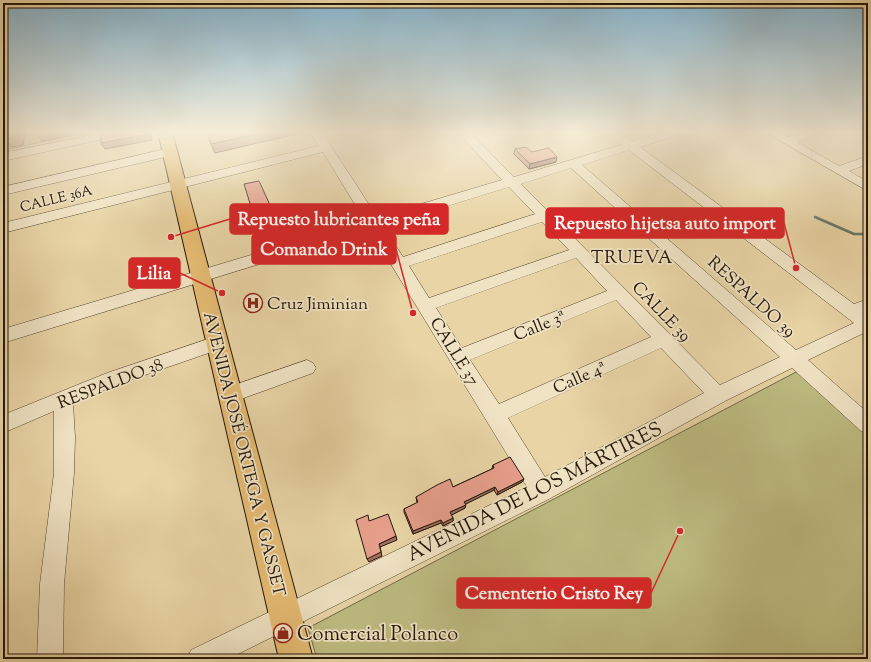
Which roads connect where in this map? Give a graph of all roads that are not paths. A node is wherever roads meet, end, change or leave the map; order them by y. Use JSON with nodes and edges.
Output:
{"nodes":[{"id":1,"x":96,"y":163,"type":"edge"},
{"id":2,"x":172,"y":163,"type":"edge"},
{"id":3,"x":265,"y":163,"type":"edge"},
{"id":4,"x":336,"y":163,"type":"edge"},
{"id":5,"x":492,"y":163,"type":"edge"},
{"id":6,"x":577,"y":163,"type":"edge"},
{"id":7,"x":656,"y":163,"type":"edge"},
{"id":8,"x":826,"y":163,"type":"edge"},
{"id":9,"x":860,"y":163,"type":"edge"},
{"id":10,"x":574,"y":164,"type":"junction"},
{"id":11,"x":839,"y":170,"type":"junction"},
{"id":12,"x":511,"y":183,"type":"junction"},
{"id":13,"x":178,"y":184,"type":"junction"},
{"id":14,"x":868,"y":187,"type":"edge"},
{"id":15,"x":3,"y":190,"type":"edge"},
{"id":16,"x":544,"y":216,"type":"junction"},
{"id":17,"x":375,"y":224,"type":"junction"},
{"id":18,"x":3,"y":228,"type":"edge"},
{"id":19,"x":579,"y":252,"type":"junction"},
{"id":20,"x":400,"y":264,"type":"junction"},
{"id":21,"x":201,"y":276,"type":"junction"},
{"id":22,"x":618,"y":293,"type":"junction"},
{"id":23,"x":426,"y":305,"type":"junction"},
{"id":24,"x":864,"y":316,"type":"edge"},
{"id":25,"x":3,"y":336,"type":"edge"},
{"id":26,"x":663,"y":339,"type":"junction"},
{"id":27,"x":217,"y":343,"type":"junction"},
{"id":28,"x":459,"y":357,"type":"junction"},
{"id":29,"x":794,"y":358,"type":"junction"},
{"id":30,"x":307,"y":368,"type":"dead end"},
{"id":31,"x":230,"y":395,"type":"junction"},
{"id":32,"x":718,"y":395,"type":"junction"},
{"id":33,"x":63,"y":401,"type":"junction"},
{"id":34,"x":495,"y":415,"type":"junction"},
{"id":35,"x":3,"y":424,"type":"edge"},
{"id":36,"x":868,"y":424,"type":"edge"},
{"id":37,"x":541,"y":491,"type":"junction"},
{"id":38,"x":285,"y":616,"type":"junction"},
{"id":39,"x":50,"y":659,"type":"edge"},
{"id":40,"x":200,"y":659,"type":"edge"},
{"id":41,"x":296,"y":659,"type":"edge"}],
"edges":[{"from":1,"to":15,"type":"street"},
{"from":2,"to":13,"type":"main road","name":"AVENIDA JOSÉ ORTEGA Y GASSET"},
{"from":3,"to":13,"type":"street","name":"CALLE 36A"},
{"from":4,"to":17,"type":"street","name":"CALLE 37"},
{"from":5,"to":12,"type":"street","name":"CALLE 39"},
{"from":6,"to":10,"type":"street"},
{"from":7,"to":24,"type":"street"},
{"from":8,"to":11,"type":"street"},
{"from":9,"to":11,"type":"street"},
{"from":10,"to":12,"type":"street"},
{"from":10,"to":29,"type":"street","name":"RESPALDO 39"},
{"from":11,"to":14,"type":"street"},
{"from":12,"to":16,"type":"street","name":"CALLE 39"},
{"from":12,"to":17,"type":"street"},
{"from":13,"to":18,"type":"street","name":"CALLE 36A"},
{"from":13,"to":21,"type":"main road","name":"AVENIDA JOSÉ ORTEGA Y GASSET"},
{"from":16,"to":19,"type":"street","name":"CALLE 39"},
{"from":16,"to":20,"type":"street"},
{"from":17,"to":20,"type":"street","name":"CALLE 37"},
{"from":17,"to":21,"type":"street"},
{"from":19,"to":22,"type":"street","name":"CALLE 39"},
{"from":19,"to":23,"type":"street"},
{"from":20,"to":23,"type":"street","name":"CALLE 37"},
{"from":21,"to":25,"type":"street"},
{"from":21,"to":27,"type":"main road","name":"AVENIDA JOSÉ ORTEGA Y GASSET"},
{"from":22,"to":26,"type":"street","name":"CALLE 39"},
{"from":22,"to":28,"type":"street","name":"Calle 3ª"},
{"from":23,"to":28,"type":"street","name":"CALLE 37"},
{"from":24,"to":29,"type":"street","name":"AVENIDA DE LOS MÁRTIRES"},
{"from":26,"to":32,"type":"street","name":"CALLE 39"},
{"from":26,"to":34,"type":"street","name":"Calle 4ª"},
{"from":27,"to":31,"type":"main road","name":"AVENIDA JOSÉ ORTEGA Y GASSET"},
{"from":27,"to":33,"type":"street","name":"RESPALDO 38"},
{"from":28,"to":34,"type":"street","name":"CALLE 37"},
{"from":29,"to":32,"type":"street","name":"AVENIDA DE LOS MÁRTIRES"},
{"from":29,"to":36,"type":"street","name":"RESPALDO 39"},
{"from":30,"to":31,"type":"street"},
{"from":31,"to":38,"type":"main road","name":"AVENIDA JOSÉ ORTEGA Y GASSET"},
{"from":32,"to":37,"type":"street","name":"AVENIDA DE LOS MÁRTIRES"},
{"from":33,"to":35,"type":"street","name":"RESPALDO 38"},
{"from":33,"to":39,"type":"street"},
{"from":34,"to":37,"type":"street","name":"CALLE 37"},
{"from":37,"to":38,"type":"street","name":"AVENIDA DE LOS MÁRTIRES"},
{"from":38,"to":40,"type":"street","name":"AVENIDA DE LOS MÁRTIRES"},
{"from":38,"to":41,"type":"main road","name":"AVENIDA JOSÉ ORTEGA Y GASSET"}]}
